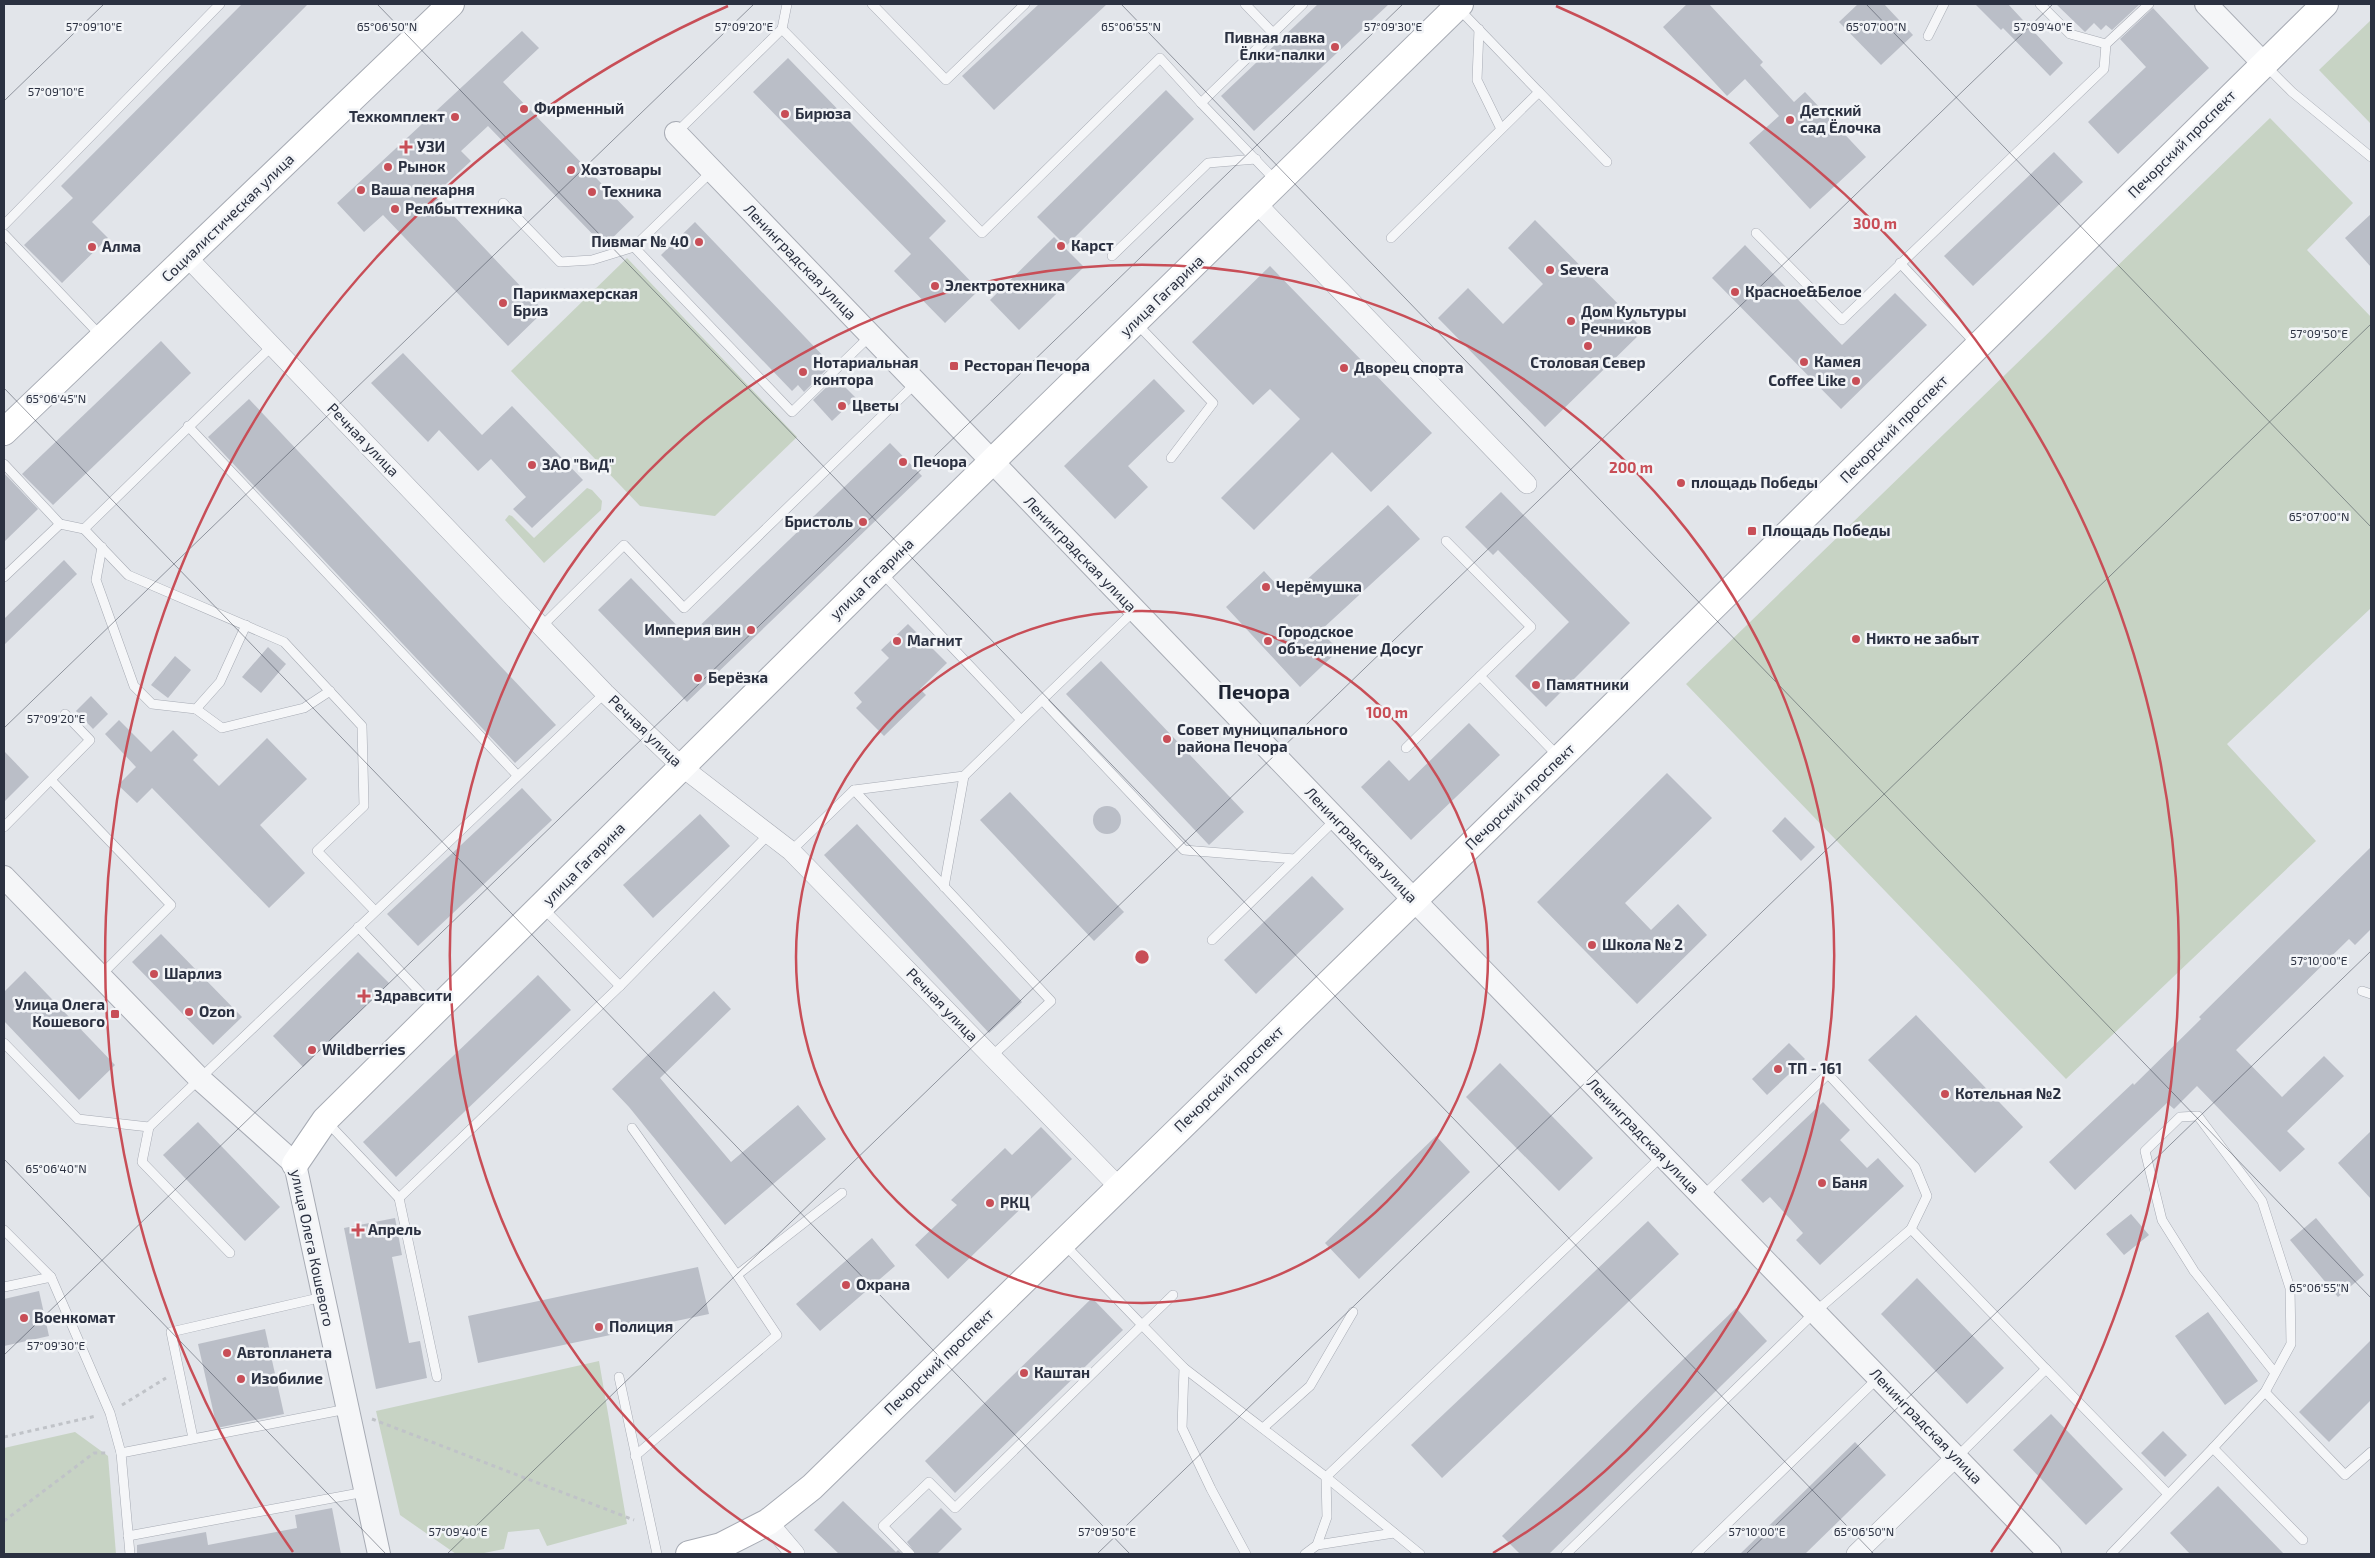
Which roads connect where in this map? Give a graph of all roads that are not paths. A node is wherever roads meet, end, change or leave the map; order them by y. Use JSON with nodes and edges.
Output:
{"nodes":[{"id":1,"x":220,"y":4,"type":"edge"},
{"id":2,"x":451,"y":4,"type":"edge"},
{"id":3,"x":787,"y":4,"type":"edge"},
{"id":4,"x":872,"y":4,"type":"edge"},
{"id":5,"x":1025,"y":4,"type":"edge"},
{"id":6,"x":1245,"y":4,"type":"edge"},
{"id":7,"x":1303,"y":4,"type":"edge"},
{"id":8,"x":1944,"y":4,"type":"edge"},
{"id":9,"x":2040,"y":4,"type":"edge"},
{"id":10,"x":2149,"y":4,"type":"edge"},
{"id":11,"x":2206,"y":4,"type":"edge"},
{"id":12,"x":2325,"y":4,"type":"edge"},
{"id":13,"x":1459,"y":5,"type":"edge"},
{"id":14,"x":782,"y":29,"type":"junction"},
{"id":15,"x":1479,"y":29,"type":"junction"},
{"id":16,"x":1273,"y":33,"type":"junction"},
{"id":17,"x":1928,"y":36,"type":"dead end"},
{"id":18,"x":2106,"y":44,"type":"junction"},
{"id":19,"x":2264,"y":64,"type":"junction"},
{"id":20,"x":1539,"y":92,"type":"junction"},
{"id":21,"x":1202,"y":103,"type":"junction"},
{"id":22,"x":1501,"y":129,"type":"junction"},
{"id":23,"x":676,"y":133,"type":"joint"},
{"id":24,"x":2371,"y":157,"type":"edge"},
{"id":25,"x":1256,"y":159,"type":"junction"},
{"id":26,"x":1607,"y":162,"type":"dead end"},
{"id":27,"x":712,"y":170,"type":"junction"},
{"id":28,"x":1278,"y":182,"type":"junction"},
{"id":29,"x":503,"y":203,"type":"dead end"},
{"id":30,"x":1256,"y":203,"type":"junction"},
{"id":31,"x":4,"y":226,"type":"edge"},
{"id":32,"x":1756,"y":233,"type":"dead end"},
{"id":33,"x":4,"y":234,"type":"edge"},
{"id":34,"x":1391,"y":238,"type":"dead end"},
{"id":35,"x":634,"y":246,"type":"junction"},
{"id":36,"x":1112,"y":256,"type":"dead end"},
{"id":37,"x":187,"y":257,"type":"junction"},
{"id":38,"x":1900,"y":263,"type":"junction"},
{"id":39,"x":1135,"y":322,"type":"junction"},
{"id":40,"x":870,"y":336,"type":"junction"},
{"id":41,"x":102,"y":337,"type":"junction"},
{"id":42,"x":1978,"y":345,"type":"junction"},
{"id":43,"x":272,"y":346,"type":"junction"},
{"id":44,"x":916,"y":383,"type":"junction"},
{"id":45,"x":188,"y":426,"type":"junction"},
{"id":46,"x":4,"y":432,"type":"edge"},
{"id":47,"x":1171,"y":458,"type":"dead end"},
{"id":48,"x":992,"y":462,"type":"junction"},
{"id":49,"x":4,"y":464,"type":"edge"},
{"id":50,"x":1527,"y":484,"type":"dead end"},
{"id":51,"x":60,"y":524,"type":"junction"},
{"id":52,"x":84,"y":529,"type":"junction"},
{"id":53,"x":1446,"y":541,"type":"dead end"},
{"id":54,"x":102,"y":547,"type":"junction"},
{"id":55,"x":880,"y":571,"type":"junction"},
{"id":56,"x":4,"y":577,"type":"edge"},
{"id":57,"x":1134,"y":610,"type":"junction"},
{"id":58,"x":246,"y":625,"type":"junction"},
{"id":59,"x":542,"y":627,"type":"junction"},
{"id":60,"x":1480,"y":676,"type":"junction"},
{"id":61,"x":330,"y":691,"type":"junction"},
{"id":62,"x":605,"y":693,"type":"junction"},
{"id":63,"x":1042,"y":700,"type":"junction"},
{"id":64,"x":196,"y":709,"type":"junction"},
{"id":65,"x":65,"y":714,"type":"dead end"},
{"id":66,"x":1021,"y":720,"type":"junction"},
{"id":67,"x":1406,"y":748,"type":"dead end"},
{"id":68,"x":1560,"y":758,"type":"junction"},
{"id":69,"x":682,"y":767,"type":"junction"},
{"id":70,"x":517,"y":775,"type":"junction"},
{"id":71,"x":964,"y":776,"type":"junction"},
{"id":72,"x":51,"y":780,"type":"junction"},
{"id":73,"x":854,"y":790,"type":"junction"},
{"id":74,"x":1336,"y":819,"type":"junction"},
{"id":75,"x":4,"y":827,"type":"edge"},
{"id":76,"x":769,"y":834,"type":"junction"},
{"id":77,"x":791,"y":851,"type":"junction"},
{"id":78,"x":1295,"y":859,"type":"junction"},
{"id":79,"x":4,"y":877,"type":"edge"},
{"id":80,"x":944,"y":887,"type":"junction"},
{"id":81,"x":1415,"y":901,"type":"junction"},
{"id":82,"x":541,"y":907,"type":"junction"},
{"id":83,"x":375,"y":911,"type":"junction"},
{"id":84,"x":358,"y":927,"type":"junction"},
{"id":85,"x":1212,"y":940,"type":"dead end"},
{"id":86,"x":100,"y":976,"type":"junction"},
{"id":87,"x":620,"y":986,"type":"junction"},
{"id":88,"x":437,"y":1010,"type":"junction"},
{"id":89,"x":4,"y":1043,"type":"edge"},
{"id":90,"x":992,"y":1056,"type":"junction"},
{"id":91,"x":200,"y":1079,"type":"junction"},
{"id":92,"x":326,"y":1120,"type":"junction"},
{"id":93,"x":149,"y":1127,"type":"junction"},
{"id":94,"x":632,"y":1128,"type":"dead end"},
{"id":95,"x":1662,"y":1156,"type":"junction"},
{"id":96,"x":295,"y":1164,"type":"junction"},
{"id":97,"x":1119,"y":1187,"type":"junction"},
{"id":98,"x":842,"y":1193,"type":"dead end"},
{"id":99,"x":1702,"y":1196,"type":"junction"},
{"id":100,"x":399,"y":1198,"type":"junction"},
{"id":101,"x":1912,"y":1228,"type":"junction"},
{"id":102,"x":4,"y":1230,"type":"edge"},
{"id":103,"x":1062,"y":1242,"type":"junction"},
{"id":104,"x":230,"y":1253,"type":"dead end"},
{"id":105,"x":737,"y":1275,"type":"junction"},
{"id":106,"x":51,"y":1278,"type":"junction"},
{"id":107,"x":4,"y":1287,"type":"edge"},
{"id":108,"x":1173,"y":1295,"type":"dead end"},
{"id":109,"x":323,"y":1297,"type":"junction"},
{"id":110,"x":1353,"y":1312,"type":"dead end"},
{"id":111,"x":1815,"y":1312,"type":"junction"},
{"id":112,"x":1142,"y":1325,"type":"junction"},
{"id":113,"x":1184,"y":1368,"type":"junction"},
{"id":114,"x":2046,"y":1369,"type":"junction"},
{"id":115,"x":2275,"y":1373,"type":"junction"},
{"id":116,"x":437,"y":1377,"type":"dead end"},
{"id":117,"x":619,"y":1378,"type":"dead end"},
{"id":118,"x":1878,"y":1378,"type":"junction"},
{"id":119,"x":2265,"y":1392,"type":"junction"},
{"id":120,"x":356,"y":1412,"type":"junction"},
{"id":121,"x":1263,"y":1428,"type":"junction"},
{"id":122,"x":193,"y":1438,"type":"junction"},
{"id":123,"x":2213,"y":1448,"type":"junction"},
{"id":124,"x":2371,"y":1452,"type":"edge"},
{"id":125,"x":121,"y":1453,"type":"junction"},
{"id":126,"x":636,"y":1456,"type":"junction"},
{"id":127,"x":1956,"y":1457,"type":"junction"},
{"id":128,"x":1326,"y":1477,"type":"junction"},
{"id":129,"x":365,"y":1492,"type":"junction"},
{"id":130,"x":2168,"y":1494,"type":"junction"},
{"id":131,"x":768,"y":1522,"type":"junction"},
{"id":132,"x":1394,"y":1533,"type":"junction"},
{"id":133,"x":128,"y":1536,"type":"junction"},
{"id":134,"x":2303,"y":1540,"type":"dead end"},
{"id":135,"x":1317,"y":1545,"type":"junction"},
{"id":136,"x":130,"y":1554,"type":"edge"},
{"id":137,"x":379,"y":1554,"type":"edge"},
{"id":138,"x":657,"y":1554,"type":"edge"},
{"id":139,"x":689,"y":1554,"type":"edge"},
{"id":140,"x":795,"y":1554,"type":"edge"},
{"id":141,"x":910,"y":1554,"type":"edge"},
{"id":142,"x":1246,"y":1554,"type":"edge"},
{"id":143,"x":1305,"y":1554,"type":"edge"},
{"id":144,"x":1420,"y":1554,"type":"edge"},
{"id":145,"x":1566,"y":1554,"type":"edge"},
{"id":146,"x":1696,"y":1554,"type":"edge"},
{"id":147,"x":1856,"y":1554,"type":"edge"},
{"id":148,"x":2050,"y":1554,"type":"edge"},
{"id":149,"x":2111,"y":1554,"type":"edge"}],
"edges":[{"from":1,"to":31,"type":"lane"},
{"from":2,"to":37,"type":"main road","name":"Социалистическая улица"},
{"from":3,"to":14,"type":"lane"},
{"from":4,"to":5,"type":"lane"},
{"from":6,"to":16,"type":"lane"},
{"from":7,"to":16,"type":"lane"},
{"from":8,"to":17,"type":"lane"},
{"from":9,"to":18,"type":"lane"},
{"from":10,"to":18,"type":"lane"},
{"from":11,"to":19,"type":"street"},
{"from":12,"to":19,"type":"main road","name":"Печорский проспект"},
{"from":13,"to":15,"type":"lane"},
{"from":13,"to":28,"type":"main road","name":"улица Гагарина"},
{"from":14,"to":21,"type":"lane"},
{"from":14,"to":23,"type":"lane"},
{"from":15,"to":20,"type":"lane"},
{"from":15,"to":22,"type":"lane"},
{"from":16,"to":21,"type":"lane"},
{"from":18,"to":38,"type":"lane"},
{"from":19,"to":24,"type":"lane"},
{"from":19,"to":42,"type":"main road","name":"Печорский проспект"},
{"from":20,"to":22,"type":"lane"},
{"from":20,"to":26,"type":"lane"},
{"from":21,"to":25,"type":"lane"},
{"from":22,"to":34,"type":"lane"},
{"from":23,"to":27,"type":"street","name":"Ленинградская улица"},
{"from":25,"to":28,"type":"lane"},
{"from":25,"to":36,"type":"lane"},
{"from":27,"to":35,"type":"lane"},
{"from":27,"to":40,"type":"street","name":"Ленинградская улица"},
{"from":28,"to":30,"type":"main road","name":"улица Гагарина"},
{"from":29,"to":35,"type":"lane"},
{"from":30,"to":39,"type":"main road","name":"улица Гагарина"},
{"from":30,"to":50,"type":"street"},
{"from":32,"to":38,"type":"lane"},
{"from":33,"to":41,"type":"lane"},
{"from":35,"to":40,"type":"lane"},
{"from":37,"to":41,"type":"main road","name":"Социалистическая улица"},
{"from":37,"to":43,"type":"street","name":"Речная улица"},
{"from":38,"to":42,"type":"lane"},
{"from":39,"to":47,"type":"lane"},
{"from":39,"to":48,"type":"main road","name":"улица Гагарина"},
{"from":40,"to":44,"type":"street","name":"Ленинградская улица"},
{"from":41,"to":46,"type":"main road","name":"Социалистическая улица"},
{"from":42,"to":68,"type":"main road","name":"Печорский проспект"},
{"from":43,"to":45,"type":"lane"},
{"from":43,"to":59,"type":"street","name":"Речная улица"},
{"from":44,"to":48,"type":"street","name":"Ленинградская улица"},
{"from":44,"to":59,"type":"lane"},
{"from":45,"to":52,"type":"lane"},
{"from":45,"to":70,"type":"lane"},
{"from":48,"to":55,"type":"main road","name":"улица Гагарина"},
{"from":48,"to":57,"type":"street","name":"Ленинградская улица"},
{"from":49,"to":51,"type":"lane"},
{"from":51,"to":52,"type":"lane"},
{"from":51,"to":56,"type":"lane"},
{"from":52,"to":54,"type":"lane"},
{"from":53,"to":60,"type":"lane"},
{"from":54,"to":58,"type":"lane"},
{"from":54,"to":64,"type":"lane"},
{"from":55,"to":66,"type":"lane"},
{"from":55,"to":69,"type":"main road","name":"улица Гагарина"},
{"from":57,"to":63,"type":"lane"},
{"from":57,"to":74,"type":"street","name":"Ленинградская улица"},
{"from":58,"to":61,"type":"lane"},
{"from":58,"to":64,"type":"lane"},
{"from":59,"to":62,"type":"street","name":"Речная улица"},
{"from":60,"to":67,"type":"lane"},
{"from":60,"to":68,"type":"lane"},
{"from":61,"to":64,"type":"lane"},
{"from":61,"to":83,"type":"lane"},
{"from":62,"to":69,"type":"street","name":"Речная улица"},
{"from":62,"to":70,"type":"lane"},
{"from":63,"to":66,"type":"lane"},
{"from":63,"to":78,"type":"lane"},
{"from":65,"to":72,"type":"lane"},
{"from":66,"to":71,"type":"lane"},
{"from":68,"to":81,"type":"main road","name":"Печорский проспект"},
{"from":69,"to":76,"type":"street","name":"Речная улица"},
{"from":69,"to":82,"type":"main road","name":"улица Гагарина"},
{"from":70,"to":83,"type":"lane"},
{"from":71,"to":73,"type":"lane"},
{"from":71,"to":80,"type":"lane"},
{"from":72,"to":75,"type":"lane"},
{"from":72,"to":86,"type":"lane"},
{"from":73,"to":77,"type":"lane"},
{"from":73,"to":80,"type":"lane"},
{"from":74,"to":78,"type":"lane"},
{"from":74,"to":81,"type":"street","name":"Ленинградская улица"},
{"from":76,"to":77,"type":"street","name":"Речная улица"},
{"from":76,"to":87,"type":"lane"},
{"from":77,"to":90,"type":"street","name":"Речная улица"},
{"from":78,"to":85,"type":"lane"},
{"from":79,"to":86,"type":"street","name":"улица Олега Кошевого"},
{"from":80,"to":90,"type":"lane"},
{"from":81,"to":95,"type":"street","name":"Ленинградская улица"},
{"from":81,"to":97,"type":"main road","name":"Печорский проспект"},
{"from":82,"to":87,"type":"lane"},
{"from":82,"to":88,"type":"main road","name":"улица Гагарина"},
{"from":83,"to":84,"type":"lane"},
{"from":84,"to":88,"type":"lane"},
{"from":84,"to":91,"type":"lane"},
{"from":86,"to":91,"type":"street","name":"улица Олега Кошевого"},
{"from":87,"to":100,"type":"lane"},
{"from":88,"to":92,"type":"main road","name":"улица Гагарина"},
{"from":89,"to":93,"type":"lane"},
{"from":90,"to":97,"type":"street","name":"Речная улица"},
{"from":91,"to":93,"type":"lane"},
{"from":91,"to":96,"type":"street","name":"улица Олега Кошевого"},
{"from":92,"to":96,"type":"main road","name":"улица Гагарина"},
{"from":92,"to":100,"type":"lane"},
{"from":93,"to":104,"type":"lane"},
{"from":94,"to":105,"type":"lane"},
{"from":95,"to":99,"type":"street","name":"Ленинградская улица"},
{"from":95,"to":128,"type":"lane"},
{"from":96,"to":109,"type":"street","name":"улица Олега Кошевого"},
{"from":97,"to":103,"type":"main road","name":"Печорский проспект"},
{"from":98,"to":105,"type":"lane"},
{"from":99,"to":101,"type":"lane"},
{"from":99,"to":111,"type":"street","name":"Ленинградская улица"},
{"from":100,"to":116,"type":"lane"},
{"from":101,"to":111,"type":"lane"},
{"from":101,"to":114,"type":"lane"},
{"from":102,"to":106,"type":"lane"},
{"from":103,"to":112,"type":"lane"},
{"from":103,"to":131,"type":"main road","name":"Печорский проспект"},
{"from":105,"to":126,"type":"lane"},
{"from":106,"to":107,"type":"lane"},
{"from":106,"to":125,"type":"lane"},
{"from":108,"to":112,"type":"lane"},
{"from":109,"to":120,"type":"street","name":"улица Олега Кошевого"},
{"from":109,"to":122,"type":"lane"},
{"from":110,"to":121,"type":"lane"},
{"from":111,"to":118,"type":"street","name":"Ленинградская улица"},
{"from":111,"to":145,"type":"lane"},
{"from":112,"to":113,"type":"lane"},
{"from":112,"to":141,"type":"lane"},
{"from":113,"to":121,"type":"lane"},
{"from":113,"to":142,"type":"lane"},
{"from":114,"to":127,"type":"lane"},
{"from":114,"to":130,"type":"lane"},
{"from":115,"to":115,"type":"lane"},
{"from":115,"to":119,"type":"lane"},
{"from":117,"to":126,"type":"lane"},
{"from":118,"to":127,"type":"street","name":"Ленинградская улица"},
{"from":118,"to":146,"type":"lane"},
{"from":119,"to":123,"type":"lane"},
{"from":119,"to":124,"type":"lane"},
{"from":120,"to":122,"type":"lane"},
{"from":120,"to":129,"type":"street","name":"улица Олега Кошевого"},
{"from":121,"to":128,"type":"lane"},
{"from":122,"to":125,"type":"lane"},
{"from":123,"to":130,"type":"lane"},
{"from":123,"to":134,"type":"lane"},
{"from":125,"to":133,"type":"lane"},
{"from":126,"to":138,"type":"lane"},
{"from":127,"to":147,"type":"street"},
{"from":127,"to":148,"type":"street","name":"Ленинградская улица"},
{"from":128,"to":132,"type":"lane"},
{"from":128,"to":135,"type":"lane"},
{"from":129,"to":133,"type":"lane"},
{"from":129,"to":137,"type":"street","name":"улица Олега Кошевого"},
{"from":130,"to":149,"type":"lane"},
{"from":131,"to":139,"type":"main road","name":"Печорский проспект"},
{"from":131,"to":140,"type":"street"},
{"from":132,"to":135,"type":"lane"},
{"from":132,"to":144,"type":"lane"},
{"from":133,"to":136,"type":"lane"},
{"from":135,"to":143,"type":"lane"}]}
